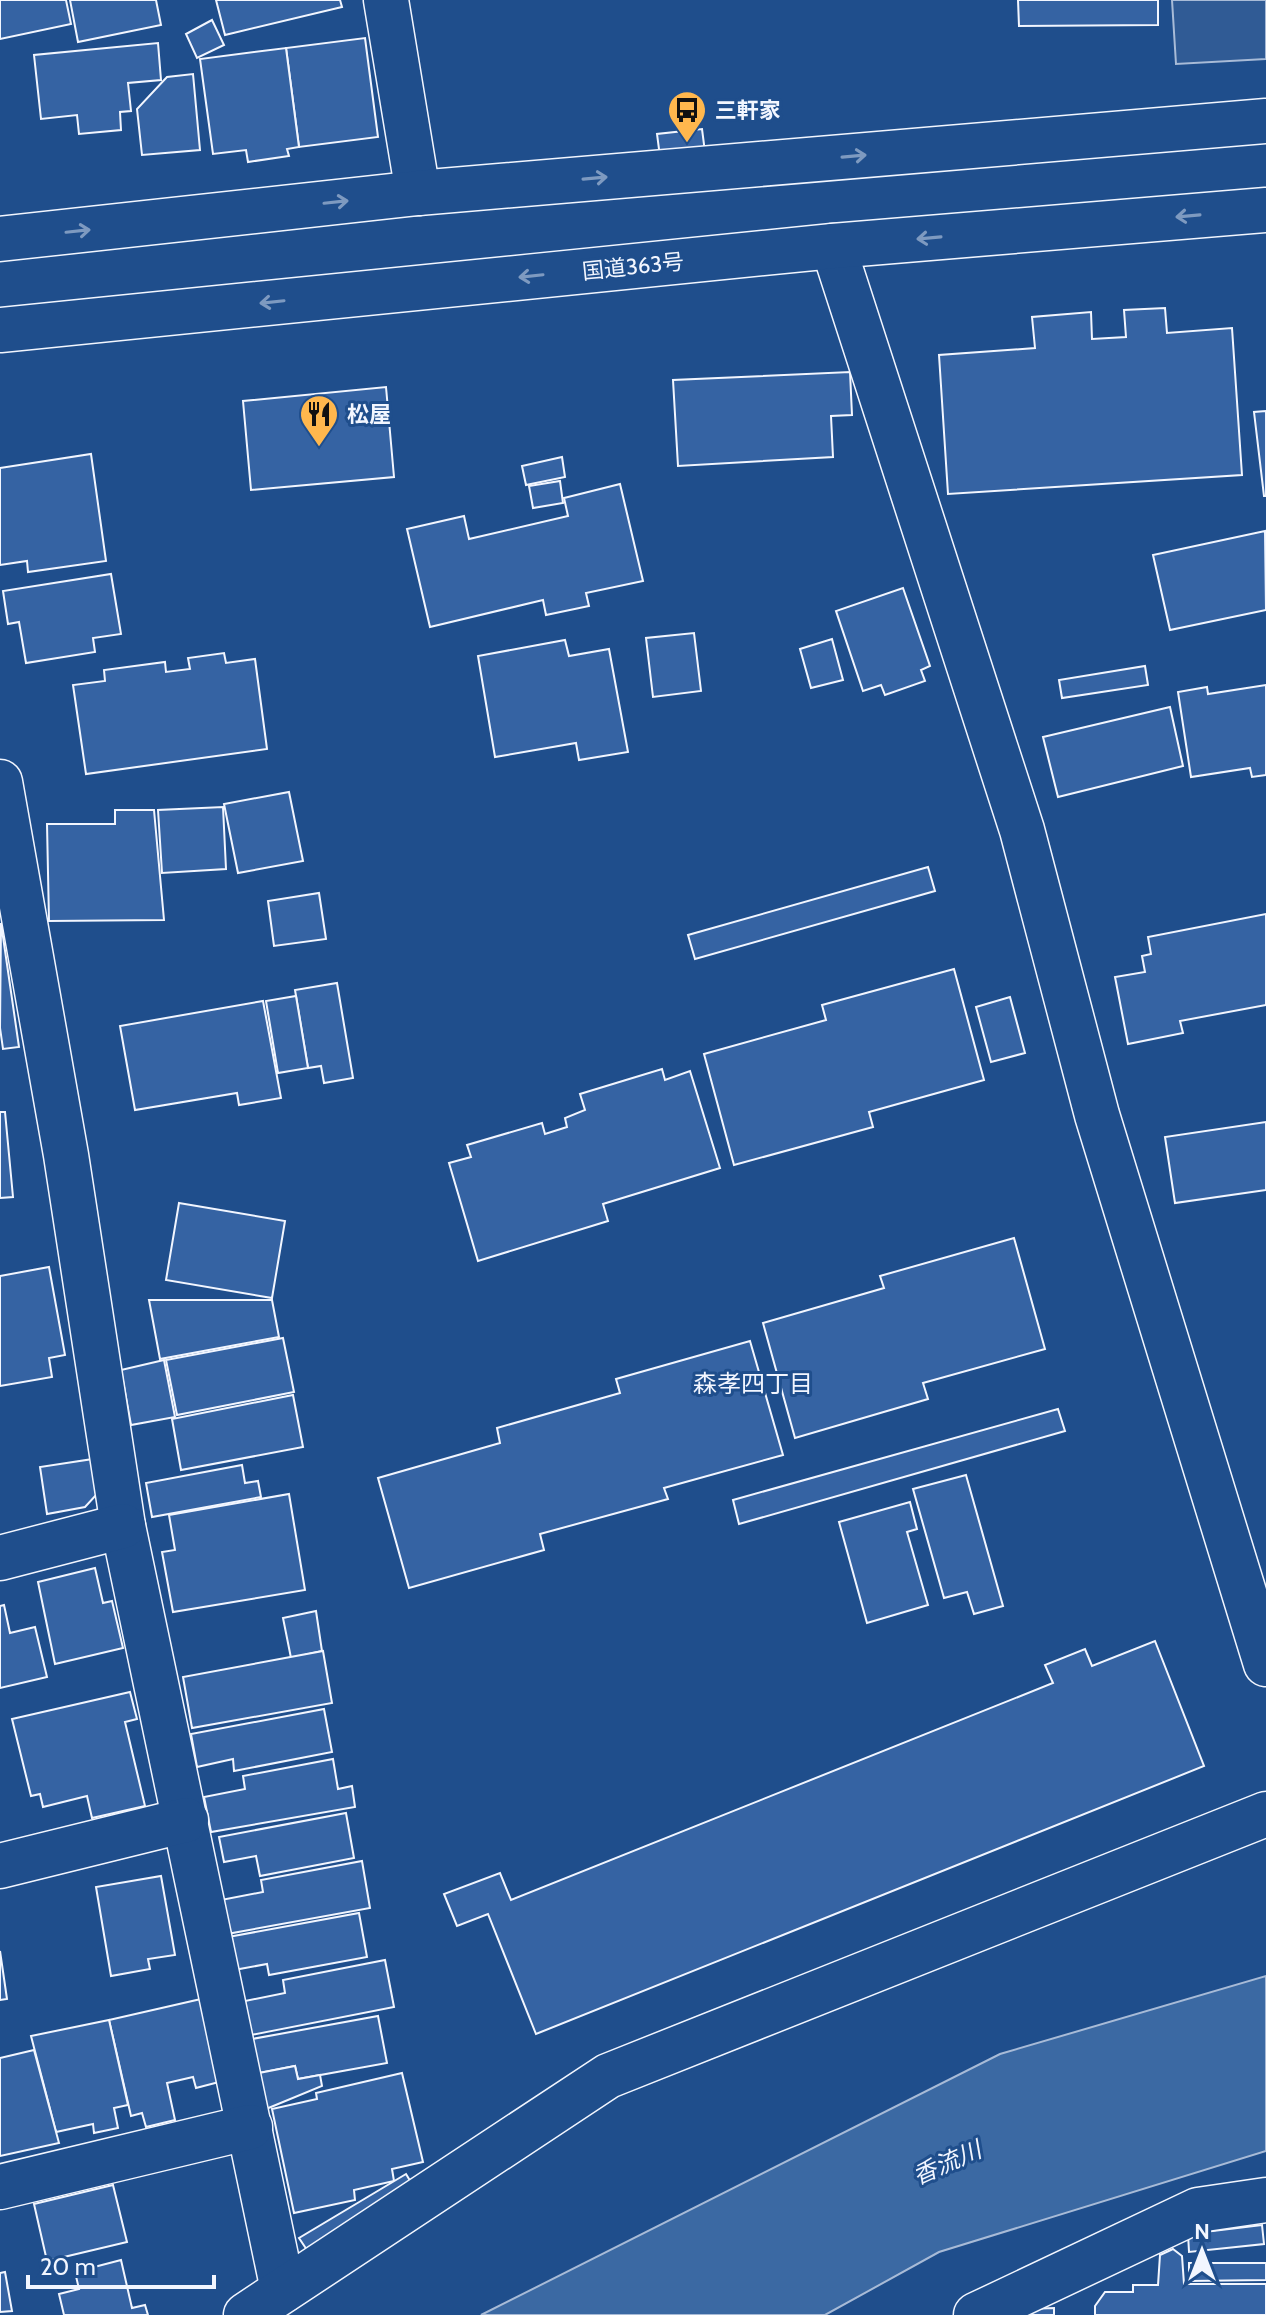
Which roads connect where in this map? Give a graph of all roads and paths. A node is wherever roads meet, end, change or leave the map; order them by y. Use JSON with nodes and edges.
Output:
{"nodes":[{"id":1,"x":386,"y":0,"type":"edge"},
{"id":2,"x":1266,"y":121,"type":"edge"},
{"id":3,"x":418,"y":193,"type":"junction"},
{"id":4,"x":1266,"y":210,"type":"edge"},
{"id":5,"x":0,"y":239,"type":"edge"},
{"id":6,"x":833,"y":246,"type":"junction"},
{"id":7,"x":0,"y":330,"type":"edge"},
{"id":8,"x":0,"y":782,"type":"edge"},
{"id":9,"x":123,"y":1526,"type":"junction"},
{"id":10,"x":0,"y":1558,"type":"edge"},
{"id":11,"x":1266,"y":1664,"type":"edge"},
{"id":12,"x":1266,"y":1814,"type":"edge"},
{"id":13,"x":186,"y":1820,"type":"junction"},
{"id":14,"x":0,"y":1866,"type":"edge"},
{"id":15,"x":250,"y":2127,"type":"junction"},
{"id":16,"x":0,"y":2187,"type":"edge"},
{"id":17,"x":1266,"y":2200,"type":"edge"},
{"id":18,"x":283,"y":2290,"type":"junction"},
{"id":19,"x":246,"y":2315,"type":"edge"},
{"id":20,"x":976,"y":2315,"type":"edge"}],
"edges":[{"from":1,"to":3,"type":"main road"},
{"from":3,"to":2,"type":"main road","one_way":true},
{"from":5,"to":3,"type":"main road","one_way":true},
{"from":4,"to":6,"type":"main road","name":"国道363号","one_way":true},
{"from":6,"to":7,"type":"main road","name":"国道363号","one_way":true},
{"from":6,"to":11,"type":"main road"},
{"from":8,"to":9,"type":"main road"},
{"from":9,"to":10,"type":"main road"},
{"from":9,"to":13,"type":"main road"},
{"from":12,"to":18,"type":"main road"},
{"from":13,"to":14,"type":"main road"},
{"from":13,"to":15,"type":"main road"},
{"from":15,"to":16,"type":"main road"},
{"from":15,"to":18,"type":"main road"},
{"from":17,"to":20,"type":"main road"},
{"from":18,"to":19,"type":"main road"}]}
